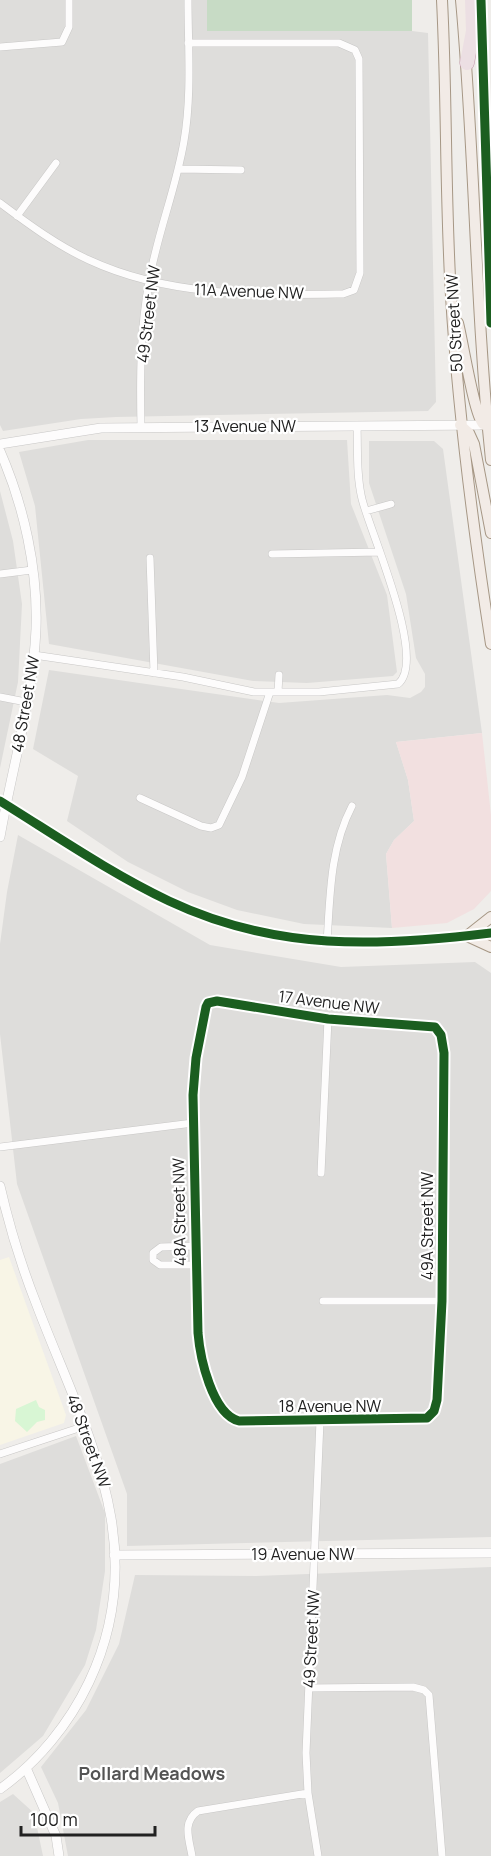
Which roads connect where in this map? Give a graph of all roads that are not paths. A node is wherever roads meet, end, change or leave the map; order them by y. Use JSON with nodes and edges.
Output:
{"nodes":[{"id":1,"x":69,"y":0,"type":"edge"},
{"id":2,"x":188,"y":0,"type":"edge"},
{"id":3,"x":442,"y":0,"type":"edge"},
{"id":4,"x":461,"y":0,"type":"edge"},
{"id":5,"x":472,"y":0,"type":"edge"},
{"id":6,"x":188,"y":43,"type":"junction"},
{"id":7,"x":0,"y":47,"type":"edge"},
{"id":8,"x":467,"y":63,"type":"junction"},
{"id":9,"x":56,"y":163,"type":"dead end"},
{"id":10,"x":179,"y":169,"type":"junction"},
{"id":11,"x":241,"y":170,"type":"dead end"},
{"id":12,"x":0,"y":203,"type":"edge"},
{"id":13,"x":17,"y":216,"type":"junction"},
{"id":14,"x":149,"y":281,"type":"junction"},
{"id":15,"x":451,"y":294,"type":"junction"},
{"id":16,"x":460,"y":425,"type":"junction"},
{"id":17,"x":489,"y":425,"type":"edge"},
{"id":18,"x":357,"y":426,"type":"junction"},
{"id":19,"x":141,"y":427,"type":"junction"},
{"id":20,"x":0,"y":444,"type":"edge"},
{"id":21,"x":0,"y":451,"type":"edge"},
{"id":22,"x":491,"y":460,"type":"edge"},
{"id":23,"x":391,"y":504,"type":"dead end"},
{"id":24,"x":366,"y":511,"type":"junction"},
{"id":25,"x":491,"y":533,"type":"edge"},
{"id":26,"x":380,"y":552,"type":"junction"},
{"id":27,"x":272,"y":554,"type":"dead end"},
{"id":28,"x":150,"y":558,"type":"dead end"},
{"id":29,"x":32,"y":570,"type":"junction"},
{"id":30,"x":0,"y":573,"type":"edge"},
{"id":31,"x":491,"y":644,"type":"edge"},
{"id":32,"x":34,"y":655,"type":"junction"},
{"id":33,"x":154,"y":673,"type":"junction"},
{"id":34,"x":279,"y":675,"type":"dead end"},
{"id":35,"x":274,"y":692,"type":"junction"},
{"id":36,"x":0,"y":697,"type":"edge"},
{"id":37,"x":26,"y":702,"type":"junction"},
{"id":38,"x":140,"y":798,"type":"dead end"},
{"id":39,"x":3,"y":802,"type":"edge"},
{"id":40,"x":352,"y":806,"type":"dead end"},
{"id":41,"x":0,"y":837,"type":"edge"},
{"id":42,"x":491,"y":917,"type":"edge"},
{"id":43,"x":491,"y":933,"type":"edge"},
{"id":44,"x":467,"y":936,"type":"junction"},
{"id":45,"x":327,"y":943,"type":"junction"},
{"id":46,"x":491,"y":948,"type":"edge"},
{"id":47,"x":210,"y":1002,"type":"joint"},
{"id":48,"x":328,"y":1019,"type":"junction"},
{"id":49,"x":441,"y":1035,"type":"joint"},
{"id":50,"x":193,"y":1123,"type":"junction"},
{"id":51,"x":0,"y":1147,"type":"edge"},
{"id":52,"x":321,"y":1173,"type":"dead end"},
{"id":53,"x":0,"y":1186,"type":"edge"},
{"id":54,"x":195,"y":1246,"type":"junction"},
{"id":55,"x":195,"y":1265,"type":"junction"},
{"id":56,"x":323,"y":1300,"type":"dead end"},
{"id":57,"x":441,"y":1301,"type":"junction"},
{"id":58,"x":431,"y":1415,"type":"joint"},
{"id":59,"x":230,"y":1418,"type":"joint"},
{"id":60,"x":320,"y":1421,"type":"junction"},
{"id":61,"x":85,"y":1426,"type":"junction"},
{"id":62,"x":0,"y":1454,"type":"edge"},
{"id":63,"x":491,"y":1552,"type":"edge"},
{"id":64,"x":114,"y":1555,"type":"junction"},
{"id":65,"x":315,"y":1555,"type":"junction"},
{"id":66,"x":309,"y":1688,"type":"junction"},
{"id":67,"x":27,"y":1770,"type":"junction"},
{"id":68,"x":0,"y":1789,"type":"edge"},
{"id":69,"x":308,"y":1793,"type":"junction"},
{"id":70,"x":59,"y":1856,"type":"edge"},
{"id":71,"x":192,"y":1856,"type":"edge"},
{"id":72,"x":318,"y":1856,"type":"edge"},
{"id":73,"x":442,"y":1856,"type":"edge"}],
"edges":[{"from":1,"to":7,"type":"street"},
{"from":2,"to":6,"type":"street","name":"49 Street NW"},
{"from":3,"to":15,"type":"main road","name":"50 Street NW"},
{"from":4,"to":8,"type":"main road","name":"50 Street NW"},
{"from":5,"to":8,"type":"highway"},
{"from":6,"to":10,"type":"street","name":"49 Street NW"},
{"from":6,"to":14,"type":"street","name":"11A Avenue NW"},
{"from":8,"to":17,"type":"main road","name":"50 Street NW"},
{"from":9,"to":13,"type":"street"},
{"from":10,"to":11,"type":"street"},
{"from":10,"to":14,"type":"street","name":"49 Street NW"},
{"from":12,"to":13,"type":"street","name":"11A Avenue NW"},
{"from":13,"to":14,"type":"street","name":"11A Avenue NW"},
{"from":14,"to":19,"type":"street","name":"49 Street NW"},
{"from":15,"to":16,"type":"main road","name":"50 Street NW"},
{"from":15,"to":17,"type":"main road"},
{"from":16,"to":17,"type":"street","name":"13 Avenue NW"},
{"from":16,"to":18,"type":"street","name":"13 Avenue NW"},
{"from":16,"to":25,"type":"main road"},
{"from":16,"to":31,"type":"main road","name":"50 Street NW"},
{"from":17,"to":22,"type":"main road","name":"50 Street NW"},
{"from":18,"to":19,"type":"street","name":"13 Avenue NW"},
{"from":18,"to":24,"type":"street"},
{"from":19,"to":20,"type":"street","name":"13 Avenue NW"},
{"from":21,"to":29,"type":"street","name":"48 Street NW"},
{"from":23,"to":24,"type":"street"},
{"from":24,"to":26,"type":"street"},
{"from":26,"to":27,"type":"street"},
{"from":26,"to":35,"type":"street"},
{"from":28,"to":33,"type":"street"},
{"from":29,"to":30,"type":"street"},
{"from":29,"to":32,"type":"street","name":"48 Street NW"},
{"from":32,"to":33,"type":"street"},
{"from":32,"to":37,"type":"street","name":"48 Street NW"},
{"from":33,"to":35,"type":"street"},
{"from":34,"to":35,"type":"street"},
{"from":35,"to":38,"type":"street"},
{"from":36,"to":37,"type":"street"},
{"from":37,"to":39,"type":"street","name":"48 Street NW"},
{"from":39,"to":41,"type":"street","name":"48 Street NW"},
{"from":39,"to":45,"type":"street"},
{"from":40,"to":45,"type":"street"},
{"from":42,"to":44,"type":"main road"},
{"from":43,"to":44,"type":"street"},
{"from":44,"to":45,"type":"street"},
{"from":44,"to":46,"type":"main road"},
{"from":47,"to":48,"type":"street","name":"17 Avenue NW"},
{"from":47,"to":50,"type":"street","name":"48A Street NW"},
{"from":48,"to":49,"type":"street","name":"17 Avenue NW"},
{"from":48,"to":52,"type":"street","name":"17 Avenue NW"},
{"from":49,"to":57,"type":"street","name":"49A Street NW"},
{"from":50,"to":51,"type":"street"},
{"from":50,"to":54,"type":"street","name":"48A Street NW"},
{"from":53,"to":61,"type":"street","name":"48 Street NW"},
{"from":54,"to":55,"type":"street","name":"48A Street NW"},
{"from":54,"to":55,"type":"street","name":"48A Street NW"},
{"from":55,"to":59,"type":"street","name":"48A Street NW"},
{"from":56,"to":57,"type":"street","name":"49A Street NW"},
{"from":57,"to":58,"type":"street","name":"49A Street NW"},
{"from":58,"to":60,"type":"street","name":"18 Avenue NW"},
{"from":59,"to":60,"type":"street","name":"18 Avenue NW"},
{"from":60,"to":65,"type":"street","name":"49 Street NW"},
{"from":61,"to":62,"type":"street"},
{"from":61,"to":64,"type":"street","name":"48 Street NW"},
{"from":63,"to":65,"type":"street","name":"19 Avenue NW"},
{"from":64,"to":65,"type":"street","name":"19 Avenue NW"},
{"from":64,"to":67,"type":"street","name":"48 Street NW"},
{"from":65,"to":66,"type":"street","name":"49 Street NW"},
{"from":66,"to":69,"type":"street","name":"49 Street NW"},
{"from":66,"to":73,"type":"street"},
{"from":67,"to":68,"type":"street","name":"48 Street NW"},
{"from":67,"to":70,"type":"street"},
{"from":69,"to":71,"type":"street"},
{"from":69,"to":72,"type":"street","name":"49 Street NW"}]}
